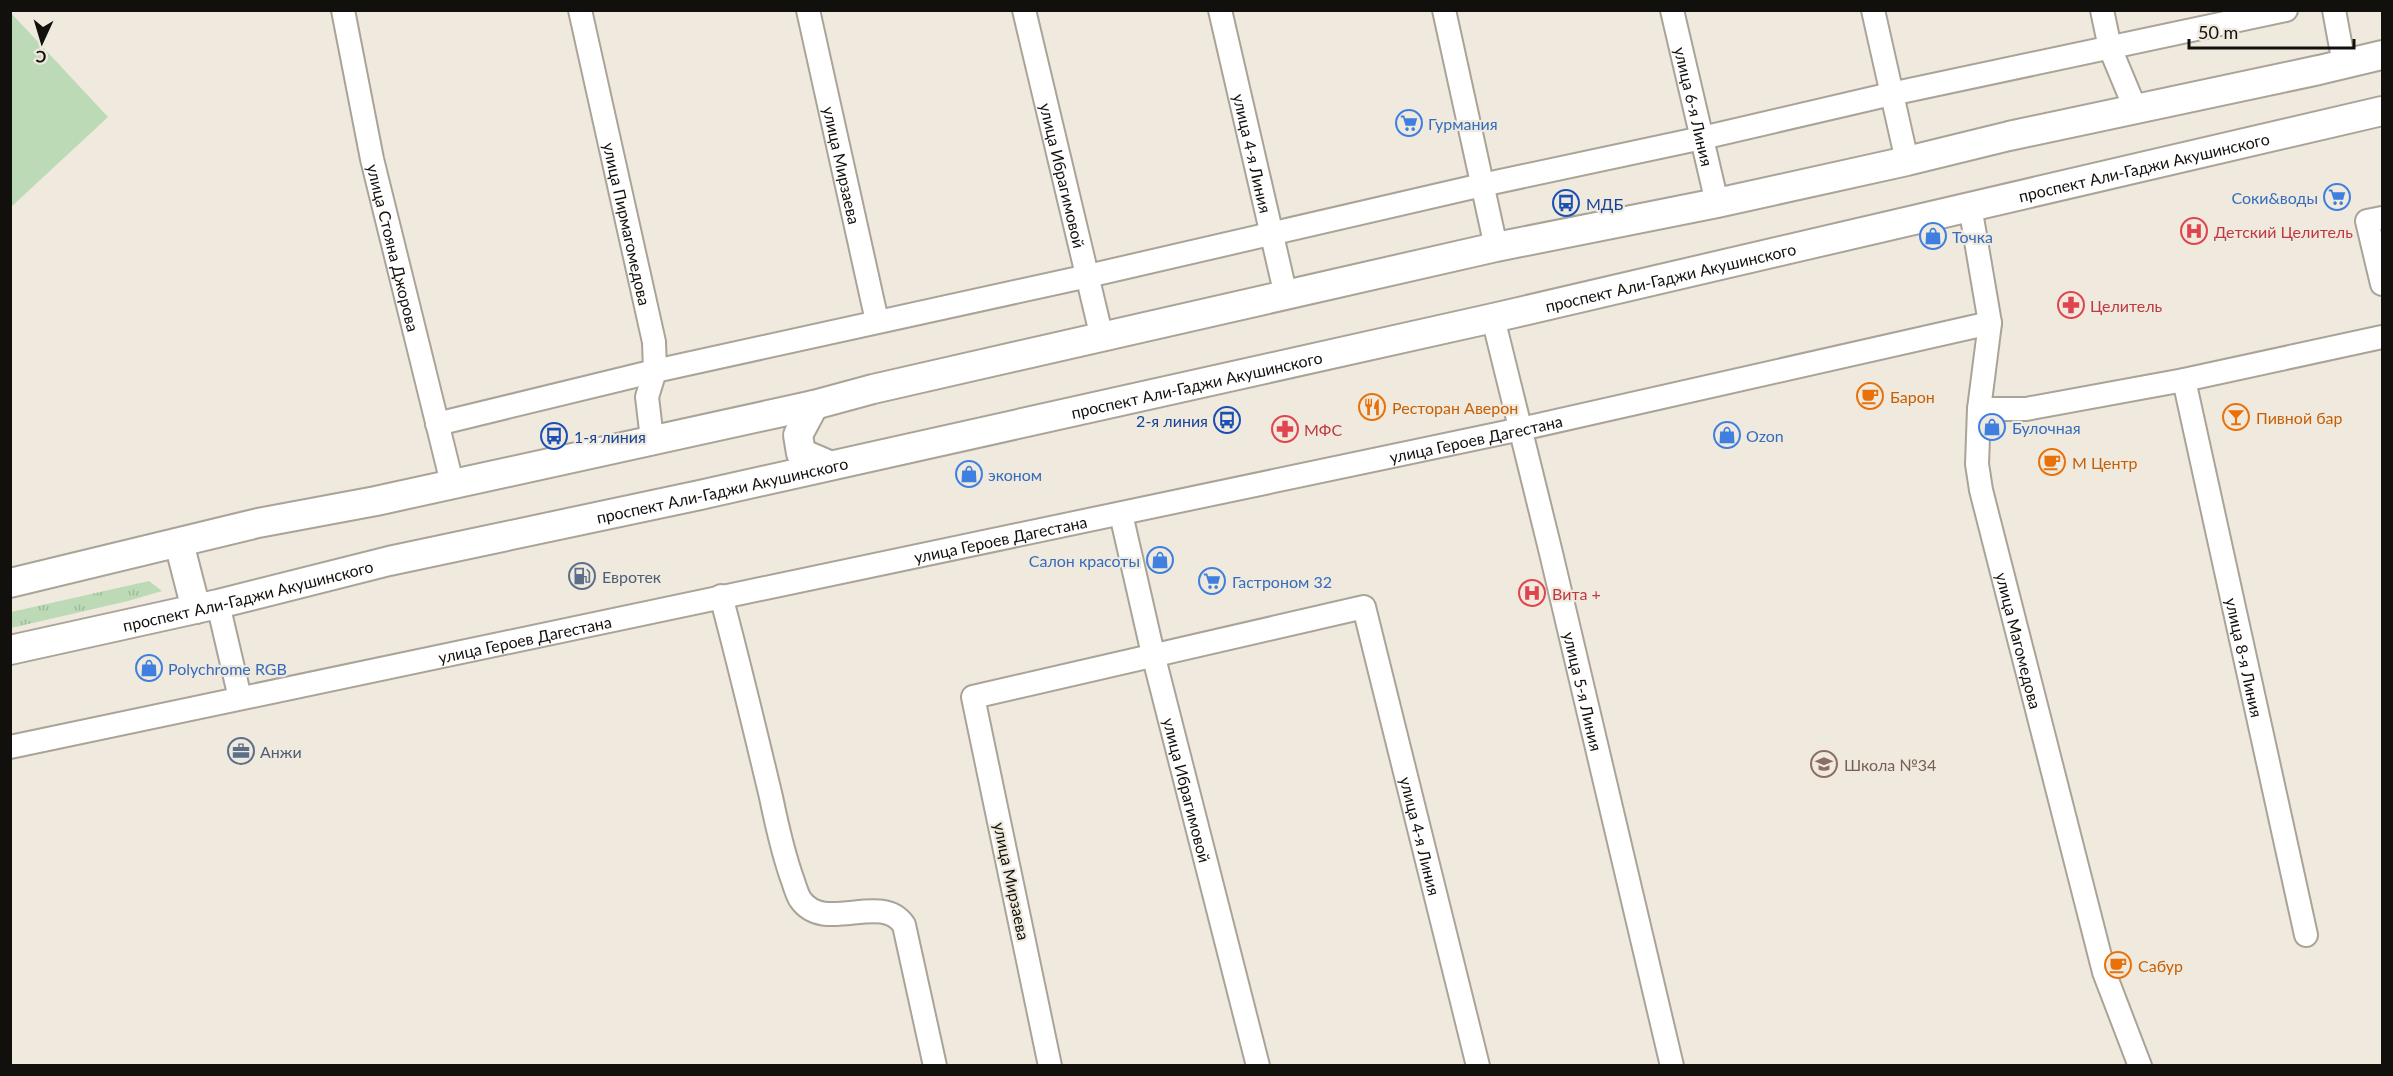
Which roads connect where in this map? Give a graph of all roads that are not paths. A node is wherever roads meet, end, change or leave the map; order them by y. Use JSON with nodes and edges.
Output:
{"nodes":[{"id":1,"x":343,"y":10,"type":"edge"},
{"id":2,"x":580,"y":10,"type":"edge"},
{"id":3,"x":808,"y":10,"type":"edge"},
{"id":4,"x":1024,"y":10,"type":"edge"},
{"id":5,"x":1220,"y":10,"type":"edge"},
{"id":6,"x":1444,"y":10,"type":"edge"},
{"id":7,"x":1672,"y":10,"type":"edge"},
{"id":8,"x":1873,"y":10,"type":"edge"},
{"id":9,"x":2102,"y":10,"type":"edge"},
{"id":10,"x":2286,"y":10,"type":"edge"},
{"id":11,"x":2334,"y":10,"type":"edge"},
{"id":12,"x":2110,"y":48,"type":"junction"},
{"id":13,"x":2382,"y":55,"type":"edge"},
{"id":14,"x":2344,"y":64,"type":"junction"},
{"id":15,"x":1891,"y":94,"type":"junction"},
{"id":16,"x":2135,"y":108,"type":"junction"},
{"id":17,"x":2382,"y":111,"type":"edge"},
{"id":18,"x":1702,"y":138,"type":"junction"},
{"id":19,"x":1907,"y":161,"type":"junction"},
{"id":20,"x":1482,"y":185,"type":"junction"},
{"id":21,"x":1717,"y":203,"type":"junction"},
{"id":22,"x":1971,"y":206,"type":"junction"},
{"id":23,"x":2374,"y":219,"type":"edge"},
{"id":24,"x":1271,"y":233,"type":"junction"},
{"id":25,"x":1496,"y":247,"type":"junction"},
{"id":26,"x":1088,"y":276,"type":"junction"},
{"id":27,"x":2382,"y":284,"type":"edge"},
{"id":28,"x":1286,"y":296,"type":"junction"},
{"id":29,"x":1493,"y":318,"type":"junction"},
{"id":30,"x":877,"y":321,"type":"junction"},
{"id":31,"x":1990,"y":323,"type":"junction"},
{"id":32,"x":2382,"y":337,"type":"edge"},
{"id":33,"x":1102,"y":338,"type":"junction"},
{"id":34,"x":654,"y":371,"type":"junction"},
{"id":35,"x":2184,"y":380,"type":"junction"},
{"id":36,"x":814,"y":405,"type":"junction"},
{"id":37,"x":1979,"y":409,"type":"junction"},
{"id":38,"x":437,"y":424,"type":"junction"},
{"id":39,"x":1521,"y":429,"type":"junction"},
{"id":40,"x":652,"y":439,"type":"junction"},
{"id":41,"x":829,"y":465,"type":"junction"},
{"id":42,"x":452,"y":483,"type":"junction"},
{"id":43,"x":1121,"y":514,"type":"junction"},
{"id":44,"x":179,"y":543,"type":"junction"},
{"id":45,"x":10,"y":584,"type":"edge"},
{"id":46,"x":721,"y":596,"type":"junction"},
{"id":47,"x":207,"y":606,"type":"junction"},
{"id":48,"x":10,"y":650,"type":"edge"},
{"id":49,"x":1154,"y":654,"type":"junction"},
{"id":50,"x":240,"y":698,"type":"junction"},
{"id":51,"x":10,"y":747,"type":"edge"},
{"id":52,"x":2306,"y":935,"type":"dead end"},
{"id":53,"x":935,"y":1065,"type":"edge"},
{"id":54,"x":1050,"y":1065,"type":"edge"},
{"id":55,"x":1258,"y":1065,"type":"edge"},
{"id":56,"x":1478,"y":1065,"type":"edge"},
{"id":57,"x":1672,"y":1065,"type":"edge"},
{"id":58,"x":2140,"y":1065,"type":"edge"}],
"edges":[{"from":1,"to":38,"type":"street","name":"улица Стояна Джорова"},
{"from":2,"to":34,"type":"street","name":"улица Пирмагомедова"},
{"from":3,"to":30,"type":"street","name":"улица Мирзаева"},
{"from":4,"to":26,"type":"street","name":"улица Ибрагимовой"},
{"from":5,"to":24,"type":"street","name":"улица 4-я Линия"},
{"from":6,"to":20,"type":"street"},
{"from":7,"to":18,"type":"street","name":"улица 6-я Линия"},
{"from":8,"to":15,"type":"street"},
{"from":9,"to":12,"type":"street"},
{"from":10,"to":12,"type":"street"},
{"from":11,"to":14,"type":"street"},
{"from":12,"to":15,"type":"street"},
{"from":12,"to":16,"type":"street"},
{"from":13,"to":14,"type":"main road"},
{"from":14,"to":16,"type":"main road"},
{"from":15,"to":18,"type":"street"},
{"from":15,"to":19,"type":"street"},
{"from":16,"to":19,"type":"main road"},
{"from":17,"to":22,"type":"main road","name":"проспект Али-Гаджи Акушинского"},
{"from":18,"to":20,"type":"street"},
{"from":18,"to":21,"type":"street","name":"улица 6-я Линия"},
{"from":19,"to":21,"type":"main road"},
{"from":20,"to":24,"type":"street"},
{"from":20,"to":25,"type":"street"},
{"from":21,"to":25,"type":"main road"},
{"from":22,"to":29,"type":"main road","name":"проспект Али-Гаджи Акушинского"},
{"from":22,"to":31,"type":"street","name":"улица Магомедова"},
{"from":23,"to":27,"type":"street"},
{"from":24,"to":26,"type":"street"},
{"from":24,"to":28,"type":"street","name":"улица 4-я Линия"},
{"from":25,"to":28,"type":"main road"},
{"from":26,"to":30,"type":"street"},
{"from":26,"to":33,"type":"street","name":"улица Ибрагимовой"},
{"from":28,"to":33,"type":"main road"},
{"from":29,"to":39,"type":"street","name":"улица 5-я Линия"},
{"from":29,"to":41,"type":"main road","name":"проспект Али-Гаджи Акушинского"},
{"from":30,"to":34,"type":"street"},
{"from":31,"to":37,"type":"street","name":"улица Магомедова"},
{"from":31,"to":39,"type":"street","name":"улица Героев Дагестана"},
{"from":32,"to":35,"type":"street"},
{"from":33,"to":36,"type":"main road"},
{"from":34,"to":38,"type":"street"},
{"from":34,"to":40,"type":"street","name":"улица Пирмагомедова"},
{"from":35,"to":37,"type":"street"},
{"from":35,"to":52,"type":"street","name":"улица 8-я Линия"},
{"from":36,"to":40,"type":"main road"},
{"from":36,"to":41,"type":"main road"},
{"from":37,"to":58,"type":"street","name":"улица Магомедова"},
{"from":38,"to":42,"type":"street","name":"улица Стояна Джорова"},
{"from":39,"to":43,"type":"street","name":"улица Героев Дагестана"},
{"from":39,"to":57,"type":"street","name":"улица 5-я Линия"},
{"from":40,"to":42,"type":"main road"},
{"from":41,"to":47,"type":"main road","name":"проспект Али-Гаджи Акушинского"},
{"from":42,"to":44,"type":"main road"},
{"from":43,"to":46,"type":"street","name":"улица Героев Дагестана"},
{"from":43,"to":49,"type":"street","name":"улица Ибрагимовой"},
{"from":44,"to":45,"type":"main road"},
{"from":44,"to":47,"type":"main road"},
{"from":46,"to":50,"type":"street","name":"улица Героев Дагестана"},
{"from":46,"to":53,"type":"street"},
{"from":47,"to":48,"type":"main road","name":"проспект Али-Гаджи Акушинского"},
{"from":47,"to":50,"type":"street"},
{"from":49,"to":54,"type":"street","name":"улица Мирзаева"},
{"from":49,"to":55,"type":"street","name":"улица Ибрагимовой"},
{"from":49,"to":56,"type":"street","name":"улица 4-я Линия"},
{"from":50,"to":51,"type":"street","name":"улица Героев Дагестана"}]}
